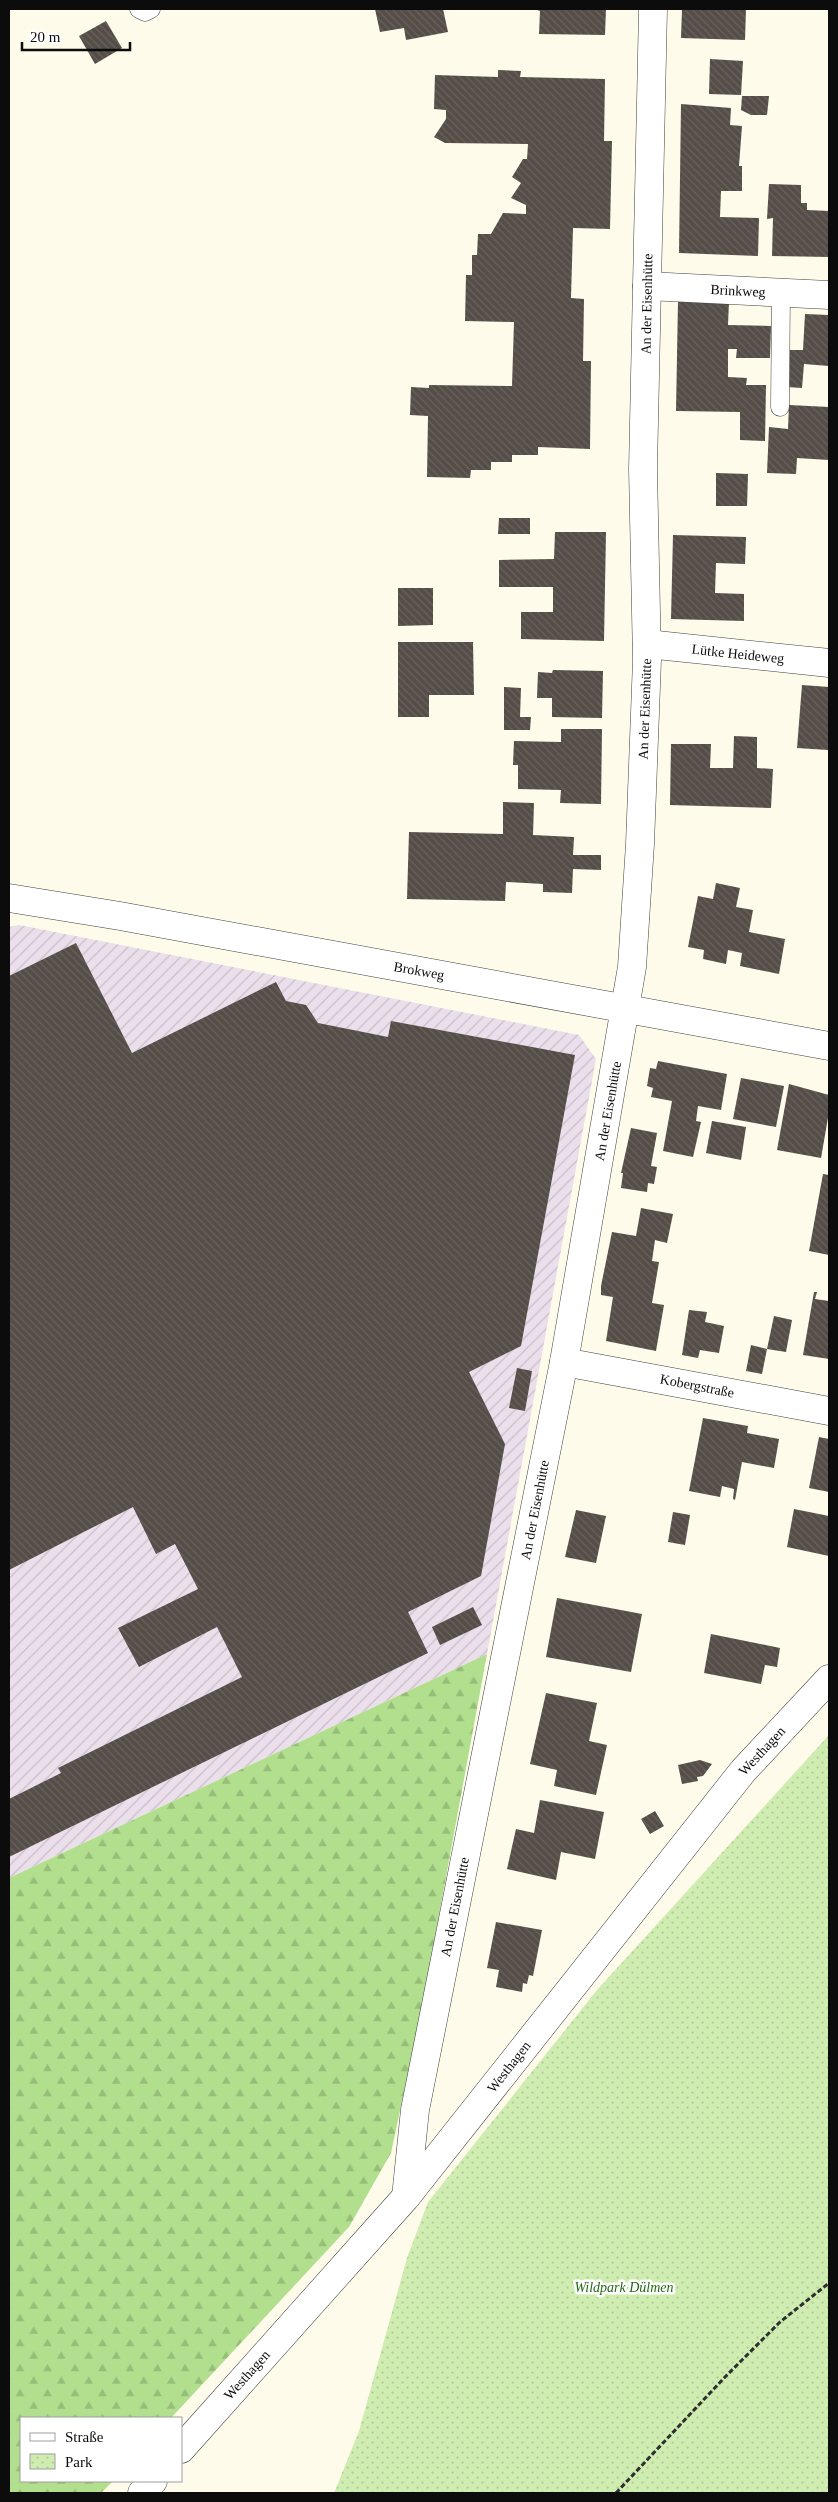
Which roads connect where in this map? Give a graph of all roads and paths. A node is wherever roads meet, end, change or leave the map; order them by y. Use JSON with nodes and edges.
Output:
{"nodes":[{"id":1,"x":139,"y":9,"type":"edge"},
{"id":2,"x":151,"y":9,"type":"edge"},
{"id":3,"x":653,"y":9,"type":"edge"},
{"id":4,"x":647,"y":286,"type":"junction"},
{"id":5,"x":780,"y":293,"type":"junction"},
{"id":6,"x":829,"y":295,"type":"edge"},
{"id":7,"x":780,"y":407,"type":"dead end"},
{"id":8,"x":647,"y":644,"type":"junction"},
{"id":9,"x":829,"y":663,"type":"edge"},
{"id":10,"x":9,"y":898,"type":"edge"},
{"id":11,"x":626,"y":1008,"type":"junction"},
{"id":12,"x":829,"y":1046,"type":"edge"},
{"id":13,"x":564,"y":1362,"type":"junction"},
{"id":14,"x":829,"y":1411,"type":"edge"},
{"id":15,"x":829,"y":1679,"type":"edge"},
{"id":16,"x":406,"y":2197,"type":"junction"},
{"id":17,"x":829,"y":2283,"type":"edge"},
{"id":18,"x":182,"y":2448,"type":"edge"},
{"id":19,"x":152,"y":2482,"type":"edge"},
{"id":20,"x":142,"y":2493,"type":"edge"},
{"id":21,"x":616,"y":2493,"type":"edge"}],
"edges":[{"from":1,"to":2,"type":"lane"},
{"from":3,"to":4,"type":"street","name":"An der Eisenhütte"},
{"from":4,"to":5,"type":"street","name":"Brinkweg"},
{"from":4,"to":8,"type":"street","name":"An der Eisenhütte"},
{"from":5,"to":6,"type":"street","name":"Brinkweg"},
{"from":5,"to":7,"type":"lane"},
{"from":8,"to":9,"type":"street","name":"Lütke Heideweg"},
{"from":8,"to":11,"type":"street","name":"An der Eisenhütte"},
{"from":10,"to":11,"type":"street","name":"Brokweg"},
{"from":11,"to":12,"type":"street","name":"Brokweg"},
{"from":11,"to":13,"type":"street","name":"An der Eisenhütte"},
{"from":13,"to":14,"type":"street","name":"Kobergstraße"},
{"from":13,"to":16,"type":"street","name":"An der Eisenhütte"},
{"from":15,"to":16,"type":"street","name":"Westhagen"},
{"from":16,"to":18,"type":"street","name":"Westhagen"},
{"from":17,"to":21,"type":"path"},
{"from":19,"to":20,"type":"street"}]}
